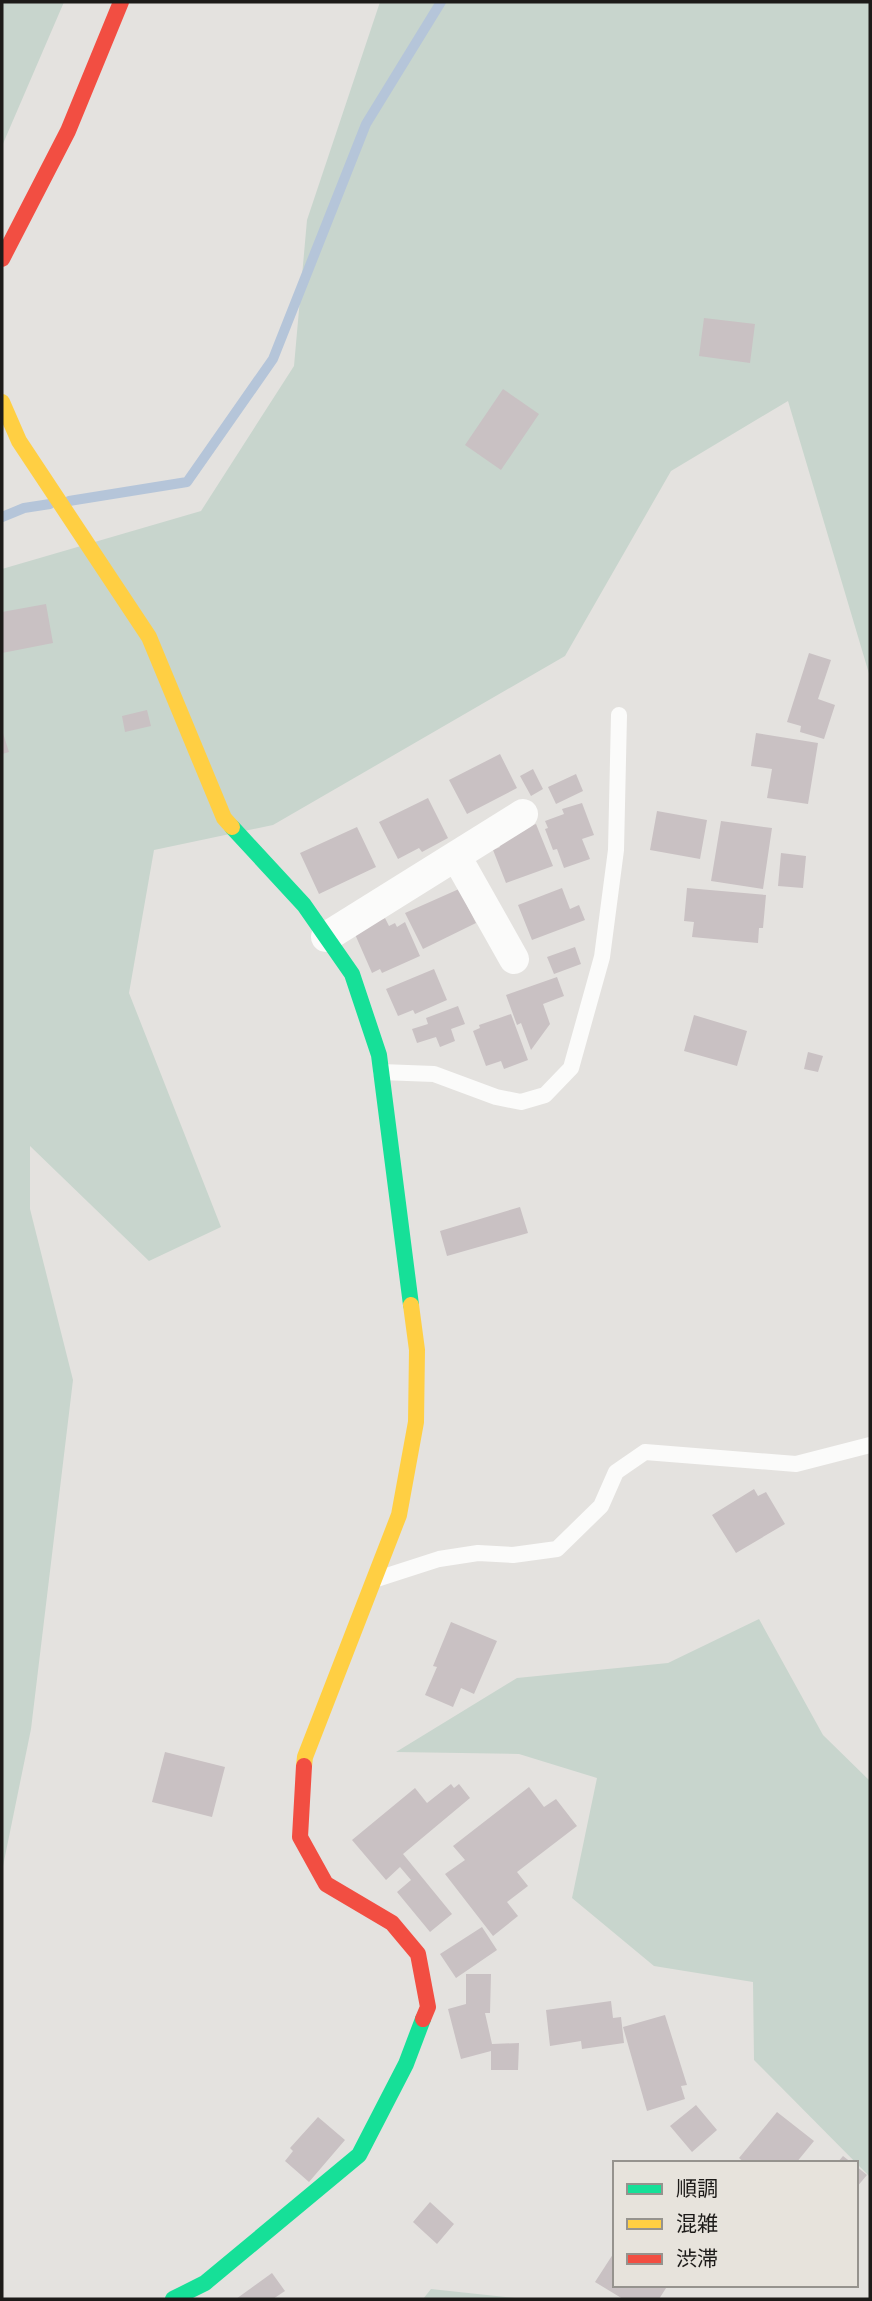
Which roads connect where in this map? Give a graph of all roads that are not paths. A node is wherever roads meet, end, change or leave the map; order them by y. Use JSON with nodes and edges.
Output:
{"nodes":[{"id":1,"x":121,"y":2,"type":"edge"},
{"id":2,"x":2,"y":259,"type":"edge"},
{"id":3,"x":2,"y":402,"type":"edge"},
{"id":4,"x":619,"y":715,"type":"dead end"},
{"id":5,"x":523,"y":814,"type":"dead end"},
{"id":6,"x":456,"y":856,"type":"junction"},
{"id":7,"x":326,"y":937,"type":"junction"},
{"id":8,"x":514,"y":959,"type":"dead end"},
{"id":9,"x":381,"y":1072,"type":"junction"},
{"id":10,"x":870,"y":1445,"type":"edge"},
{"id":11,"x":374,"y":1580,"type":"junction"},
{"id":12,"x":173,"y":2299,"type":"edge"}],
"edges":[{"from":1,"to":2,"type":"street"},
{"from":3,"to":7,"type":"street"},
{"from":4,"to":9,"type":"lane"},
{"from":5,"to":6,"type":"street"},
{"from":6,"to":7,"type":"street"},
{"from":6,"to":8,"type":"street"},
{"from":7,"to":9,"type":"street"},
{"from":9,"to":11,"type":"street"},
{"from":10,"to":11,"type":"lane"},
{"from":11,"to":12,"type":"street"}]}
